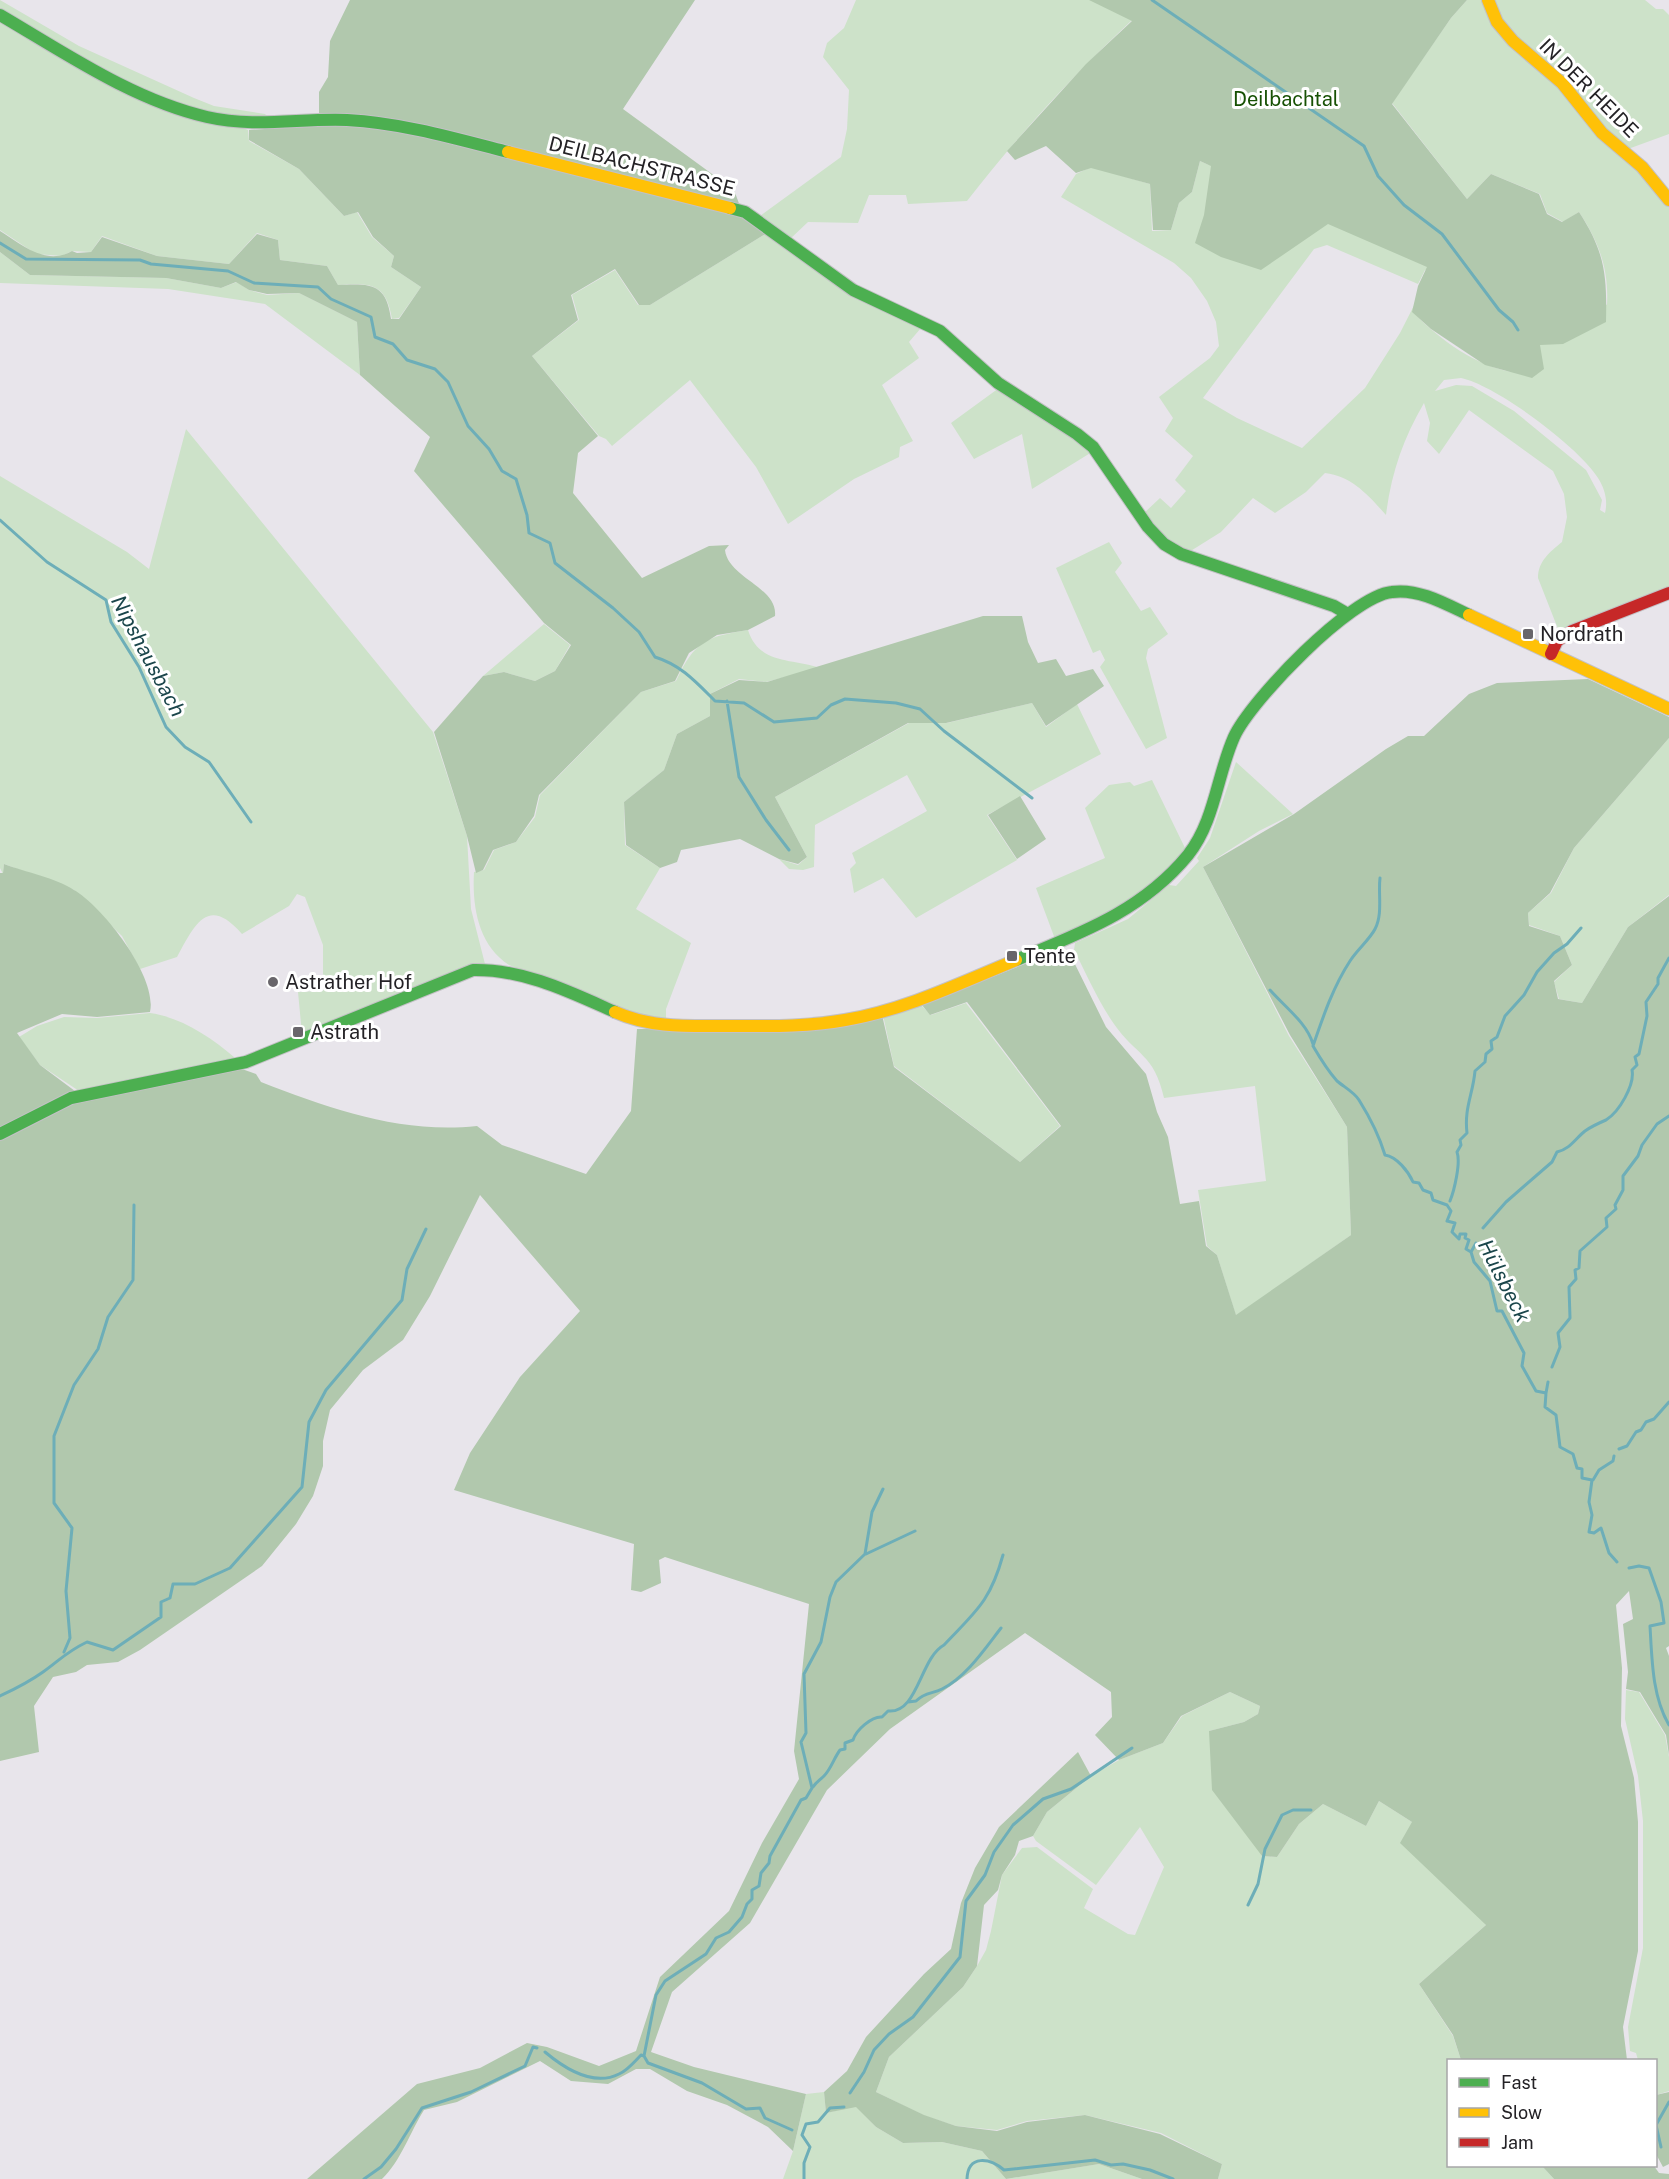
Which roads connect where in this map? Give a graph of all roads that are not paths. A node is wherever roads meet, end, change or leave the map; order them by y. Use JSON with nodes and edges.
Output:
{"nodes":[{"id":1,"x":1488,"y":0,"type":"edge"},
{"id":2,"x":0,"y":15,"type":"edge"},
{"id":3,"x":1669,"y":200,"type":"edge"},
{"id":4,"x":1669,"y":593,"type":"edge"},
{"id":5,"x":1347,"y":613,"type":"junction"},
{"id":6,"x":1551,"y":654,"type":"junction"},
{"id":7,"x":1669,"y":709,"type":"edge"},
{"id":8,"x":0,"y":1134,"type":"edge"}],
"edges":[{"from":1,"to":3,"type":"street","name":"IN DER HEIDE"},
{"from":2,"to":5,"type":"street","name":"DEILBACHSTRASSE"},
{"from":4,"to":6,"type":"street"},
{"from":5,"to":6,"type":"street"},
{"from":5,"to":8,"type":"street"},
{"from":6,"to":7,"type":"street"}]}
